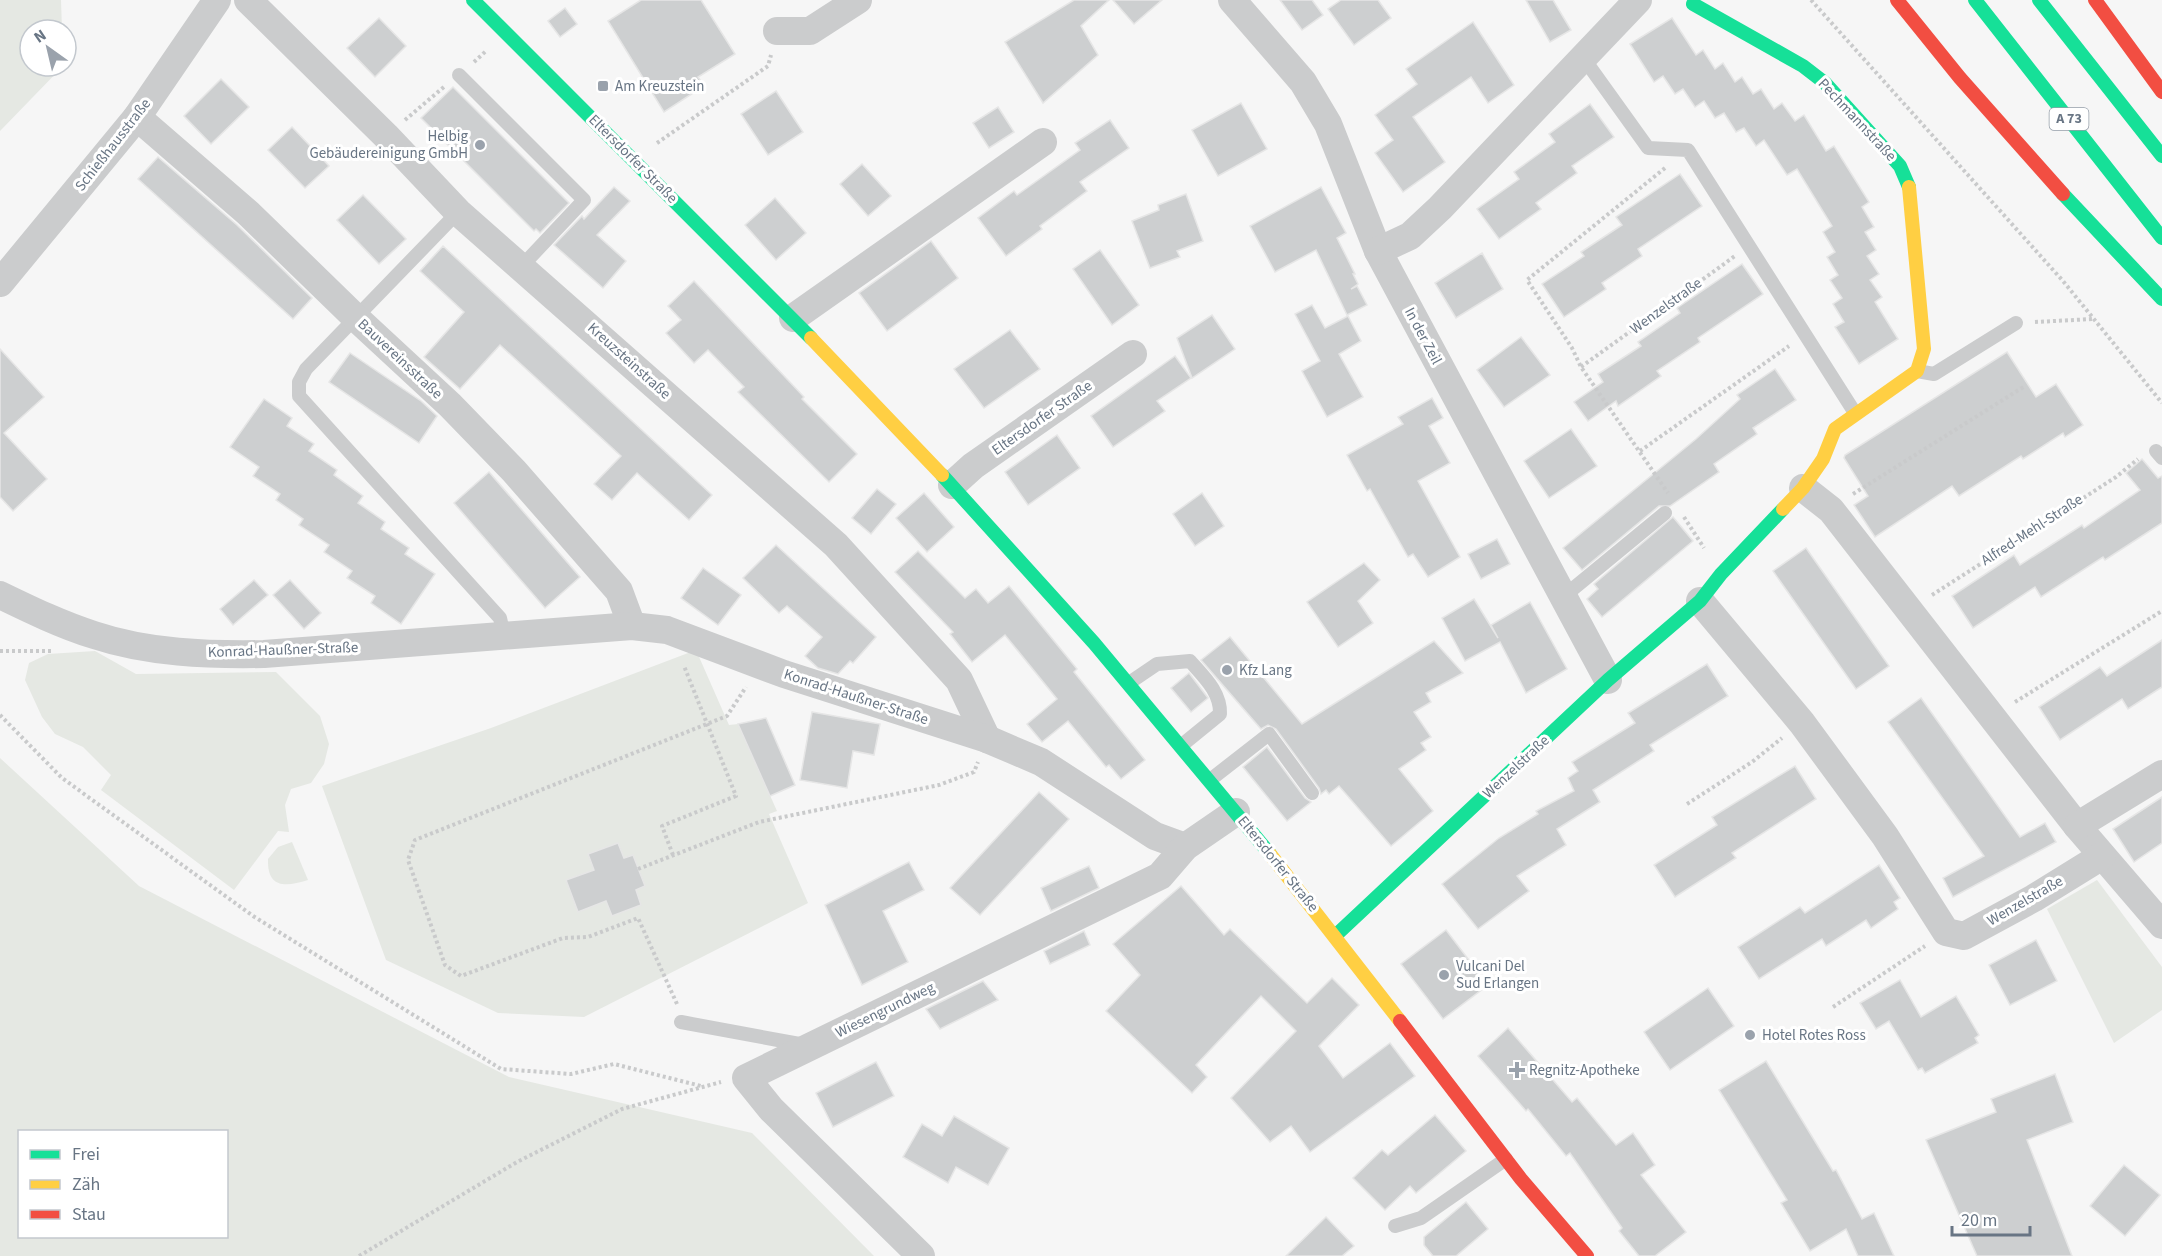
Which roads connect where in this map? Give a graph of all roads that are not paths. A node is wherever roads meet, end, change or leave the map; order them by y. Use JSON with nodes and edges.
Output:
{"nodes":[{"id":1,"x":217,"y":0,"type":"edge"},
{"id":2,"x":248,"y":0,"type":"edge"},
{"id":3,"x":473,"y":0,"type":"edge"},
{"id":4,"x":858,"y":0,"type":"edge"},
{"id":5,"x":1232,"y":0,"type":"edge"},
{"id":6,"x":1898,"y":0,"type":"edge"},
{"id":7,"x":1975,"y":0,"type":"edge"},
{"id":8,"x":2039,"y":0,"type":"edge"},
{"id":9,"x":2095,"y":0,"type":"edge"},
{"id":10,"x":1633,"y":1,"type":"edge"},
{"id":11,"x":1693,"y":4,"type":"dead end"},
{"id":12,"x":777,"y":31,"type":"road end"},
{"id":13,"x":1582,"y":56,"type":"junction"},
{"id":14,"x":459,"y":75,"type":"road end"},
{"id":15,"x":2162,"y":92,"type":"edge"},
{"id":16,"x":137,"y":117,"type":"junction"},
{"id":17,"x":1043,"y":142,"type":"dead end"},
{"id":18,"x":2162,"y":156,"type":"edge"},
{"id":19,"x":458,"y":212,"type":"junction"},
{"id":20,"x":2162,"y":238,"type":"edge"},
{"id":21,"x":1378,"y":251,"type":"junction"},
{"id":22,"x":522,"y":266,"type":"junction"},
{"id":23,"x":0,"y":283,"type":"edge"},
{"id":24,"x":2162,"y":299,"type":"edge"},
{"id":25,"x":355,"y":317,"type":"junction"},
{"id":26,"x":793,"y":318,"type":"junction"},
{"id":27,"x":2016,"y":323,"type":"road end"},
{"id":28,"x":1133,"y":354,"type":"dead end"},
{"id":29,"x":1917,"y":371,"type":"junction"},
{"id":30,"x":1855,"y":413,"type":"junction"},
{"id":31,"x":952,"y":485,"type":"junction"},
{"id":32,"x":1803,"y":488,"type":"junction"},
{"id":33,"x":1665,"y":513,"type":"dead end"},
{"id":34,"x":0,"y":595,"type":"edge"},
{"id":35,"x":1563,"y":597,"type":"junction"},
{"id":36,"x":1700,"y":601,"type":"junction"},
{"id":37,"x":632,"y":626,"type":"junction"},
{"id":38,"x":504,"y":636,"type":"junction"},
{"id":39,"x":1608,"y":680,"type":"junction"},
{"id":40,"x":1129,"y":683,"type":"junction"},
{"id":41,"x":987,"y":739,"type":"junction"},
{"id":42,"x":1182,"y":745,"type":"junction"},
{"id":43,"x":2162,"y":774,"type":"edge"},
{"id":44,"x":1210,"y":780,"type":"junction"},
{"id":45,"x":1312,"y":793,"type":"dead end"},
{"id":46,"x":1236,"y":812,"type":"junction"},
{"id":47,"x":2078,"y":826,"type":"junction"},
{"id":48,"x":1185,"y":847,"type":"junction"},
{"id":49,"x":2102,"y":856,"type":"junction"},
{"id":50,"x":2162,"y":926,"type":"edge"},
{"id":51,"x":1335,"y":936,"type":"junction"},
{"id":52,"x":681,"y":1022,"type":"road end"},
{"id":53,"x":810,"y":1046,"type":"junction"},
{"id":54,"x":1506,"y":1159,"type":"junction"},
{"id":55,"x":1395,"y":1226,"type":"dead end"},
{"id":56,"x":921,"y":1256,"type":"edge"},
{"id":57,"x":1587,"y":1256,"type":"edge"}],
"edges":[{"from":1,"to":16,"type":"street","name":"Schießhausstraße"},
{"from":2,"to":19,"type":"street","name":"Kreuzsteinstraße"},
{"from":3,"to":26,"type":"main road","name":"Eltersdorfer Straße"},
{"from":4,"to":12,"type":"street"},
{"from":5,"to":21,"type":"street","name":"In der Zeil"},
{"from":6,"to":24,"type":"main road"},
{"from":7,"to":20,"type":"main road","number":"A 73"},
{"from":8,"to":18,"type":"main road"},
{"from":9,"to":15,"type":"main road"},
{"from":10,"to":13,"type":"street"},
{"from":11,"to":29,"type":"main road","name":"Pechmannstraße"},
{"from":13,"to":21,"type":"street"},
{"from":13,"to":30,"type":"lane"},
{"from":14,"to":22,"type":"lane"},
{"from":16,"to":23,"type":"street","name":"Schießhausstraße"},
{"from":16,"to":25,"type":"street","name":"Bauvereinsstraße"},
{"from":17,"to":26,"type":"street"},
{"from":19,"to":22,"type":"street","name":"Kreuzsteinstraße"},
{"from":19,"to":25,"type":"lane"},
{"from":21,"to":35,"type":"street","name":"In der Zeil"},
{"from":22,"to":41,"type":"street","name":"Kreuzsteinstraße"},
{"from":25,"to":37,"type":"street","name":"Bauvereinsstraße"},
{"from":25,"to":38,"type":"lane"},
{"from":26,"to":31,"type":"main road","name":"Eltersdorfer Straße"},
{"from":27,"to":29,"type":"lane"},
{"from":28,"to":31,"type":"street","name":"Eltersdorfer Straße"},
{"from":29,"to":30,"type":"main road"},
{"from":30,"to":32,"type":"main road","name":"Wenzelstraße"},
{"from":31,"to":40,"type":"main road","name":"Eltersdorfer Straße"},
{"from":32,"to":36,"type":"main road","name":"Wenzelstraße"},
{"from":32,"to":47,"type":"street"},
{"from":33,"to":35,"type":"lane"},
{"from":34,"to":38,"type":"street","name":"Konrad-Haußner-Straße"},
{"from":35,"to":39,"type":"street","name":"In der Zeil"},
{"from":36,"to":39,"type":"main road","name":"Wenzelstraße"},
{"from":36,"to":49,"type":"street","name":"Wenzelstraße"},
{"from":37,"to":38,"type":"street","name":"Konrad-Haußner-Straße"},
{"from":37,"to":41,"type":"street","name":"Konrad-Haußner-Straße"},
{"from":39,"to":51,"type":"main road","name":"Wenzelstraße"},
{"from":40,"to":42,"type":"main road","name":"Eltersdorfer Straße"},
{"from":40,"to":42,"type":"lane"},
{"from":41,"to":48,"type":"street","name":"Konrad-Haußner-Straße"},
{"from":42,"to":44,"type":"main road","name":"Eltersdorfer Straße"},
{"from":43,"to":47,"type":"street"},
{"from":44,"to":45,"type":"lane"},
{"from":44,"to":46,"type":"main road","name":"Eltersdorfer Straße"},
{"from":46,"to":48,"type":"street","name":"Wiesengrundweg"},
{"from":46,"to":51,"type":"main road","name":"Eltersdorfer Straße"},
{"from":47,"to":49,"type":"street"},
{"from":48,"to":53,"type":"street","name":"Wiesengrundweg"},
{"from":49,"to":50,"type":"street"},
{"from":51,"to":54,"type":"main road","name":"Eltersdorfer Straße"},
{"from":52,"to":53,"type":"lane"},
{"from":53,"to":56,"type":"street","name":"Wiesengrundweg"},
{"from":54,"to":55,"type":"lane"},
{"from":54,"to":57,"type":"main road","name":"Eltersdorfer Straße"}]}
